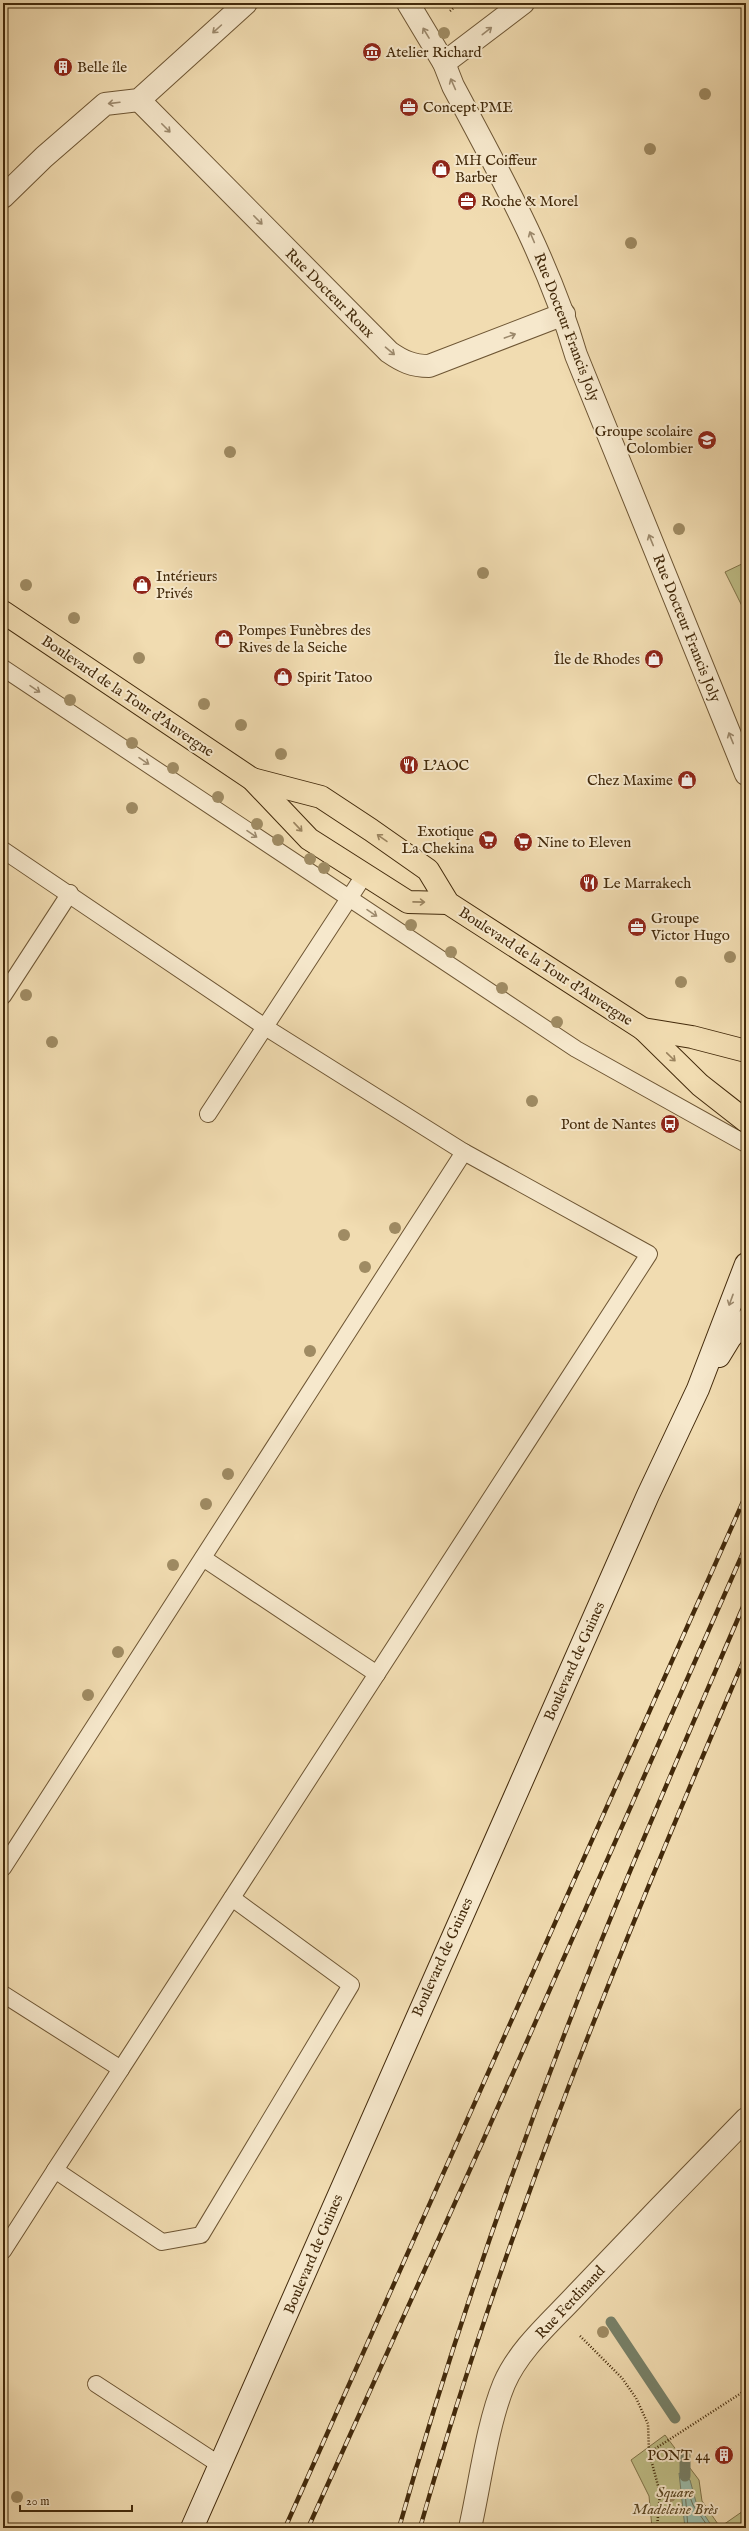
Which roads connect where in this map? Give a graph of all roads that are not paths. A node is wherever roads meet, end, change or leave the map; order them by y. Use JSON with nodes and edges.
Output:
{"nodes":[{"id":1,"x":246,"y":3,"type":"edge"},
{"id":2,"x":408,"y":3,"type":"edge"},
{"id":3,"x":523,"y":3,"type":"edge"},
{"id":4,"x":444,"y":63,"type":"junction"},
{"id":5,"x":138,"y":100,"type":"junction"},
{"id":6,"x":3,"y":197,"type":"edge"},
{"id":7,"x":564,"y":314,"type":"junction"},
{"id":8,"x":3,"y":612,"type":"edge"},
{"id":9,"x":3,"y":668,"type":"edge"},
{"id":10,"x":746,"y":774,"type":"edge"},
{"id":11,"x":252,"y":779,"type":"junction"},
{"id":12,"x":3,"y":850,"type":"edge"},
{"id":13,"x":365,"y":874,"type":"junction"},
{"id":14,"x":70,"y":893,"type":"junction"},
{"id":15,"x":349,"y":898,"type":"junction"},
{"id":16,"x":448,"y":903,"type":"junction"},
{"id":17,"x":3,"y":996,"type":"edge"},
{"id":18,"x":265,"y":1027,"type":"junction"},
{"id":19,"x":643,"y":1029,"type":"junction"},
{"id":20,"x":746,"y":1051,"type":"edge"},
{"id":21,"x":208,"y":1114,"type":"dead end"},
{"id":22,"x":746,"y":1121,"type":"edge"},
{"id":23,"x":746,"y":1144,"type":"edge"},
{"id":24,"x":464,"y":1152,"type":"junction"},
{"id":25,"x":746,"y":1264,"type":"edge"},
{"id":26,"x":746,"y":1320,"type":"edge"},
{"id":27,"x":738,"y":1334,"type":"edge"},
{"id":28,"x":698,"y":1389,"type":"junction"},
{"id":29,"x":203,"y":1558,"type":"junction"},
{"id":30,"x":377,"y":1674,"type":"junction"},
{"id":31,"x":3,"y":1868,"type":"edge"},
{"id":32,"x":232,"y":1898,"type":"junction"},
{"id":33,"x":3,"y":1994,"type":"edge"},
{"id":34,"x":121,"y":2069,"type":"junction"},
{"id":35,"x":746,"y":2119,"type":"edge"},
{"id":36,"x":55,"y":2170,"type":"junction"},
{"id":37,"x":3,"y":2251,"type":"edge"},
{"id":38,"x":96,"y":2384,"type":"dead end"},
{"id":39,"x":220,"y":2465,"type":"junction"},
{"id":40,"x":192,"y":2528,"type":"edge"},
{"id":41,"x":470,"y":2528,"type":"edge"}],
"edges":[{"from":1,"to":5,"type":"street","one_way":true},
{"from":4,"to":2,"type":"street","name":"Rue Docteur Francis Joly","one_way":true},
{"from":4,"to":3,"type":"street","one_way":true},
{"from":7,"to":4,"type":"street","name":"Rue Docteur Francis Joly","one_way":true},
{"from":5,"to":6,"type":"street","one_way":true},
{"from":5,"to":7,"type":"street","name":"Rue Docteur Roux","one_way":true},
{"from":10,"to":7,"type":"street","name":"Rue Docteur Francis Joly","one_way":true},
{"from":8,"to":11,"type":"main road","name":"Boulevard de la Tour d'Auvergne"},
{"from":9,"to":15,"type":"lane","one_way":true},
{"from":11,"to":13,"type":"main road","name":"Boulevard de la Tour d'Auvergne","one_way":true},
{"from":16,"to":11,"type":"main road","name":"Boulevard de la Tour d'Auvergne","one_way":true},
{"from":12,"to":14,"type":"lane"},
{"from":13,"to":15,"type":"lane"},
{"from":13,"to":16,"type":"main road","name":"Boulevard de la Tour d'Auvergne","one_way":true},
{"from":14,"to":17,"type":"lane"},
{"from":14,"to":18,"type":"lane"},
{"from":15,"to":18,"type":"lane"},
{"from":15,"to":23,"type":"lane","one_way":true},
{"from":16,"to":19,"type":"main road","name":"Boulevard de la Tour d'Auvergne"},
{"from":18,"to":21,"type":"lane"},
{"from":18,"to":24,"type":"lane"},
{"from":19,"to":20,"type":"main road","name":"Boulevard de la Tour d'Auvergne"},
{"from":19,"to":22,"type":"main road","name":"Boulevard de la Tour d'Auvergne","one_way":true},
{"from":24,"to":29,"type":"lane"},
{"from":24,"to":30,"type":"lane"},
{"from":25,"to":28,"type":"street","name":"Boulevard de Guines","one_way":true},
{"from":26,"to":27,"type":"street","name":"Boulevard de Guines"},
{"from":27,"to":28,"type":"street","name":"Boulevard de Guines"},
{"from":28,"to":39,"type":"street","name":"Boulevard de Guines"},
{"from":29,"to":30,"type":"lane"},
{"from":29,"to":31,"type":"lane"},
{"from":30,"to":32,"type":"lane"},
{"from":32,"to":34,"type":"lane"},
{"from":32,"to":36,"type":"lane"},
{"from":33,"to":34,"type":"lane"},
{"from":34,"to":36,"type":"lane"},
{"from":35,"to":41,"type":"street","name":"Rue Ferdinand"},
{"from":36,"to":37,"type":"lane"},
{"from":38,"to":39,"type":"lane"},
{"from":39,"to":40,"type":"street","name":"Boulevard de Guines"}]}
